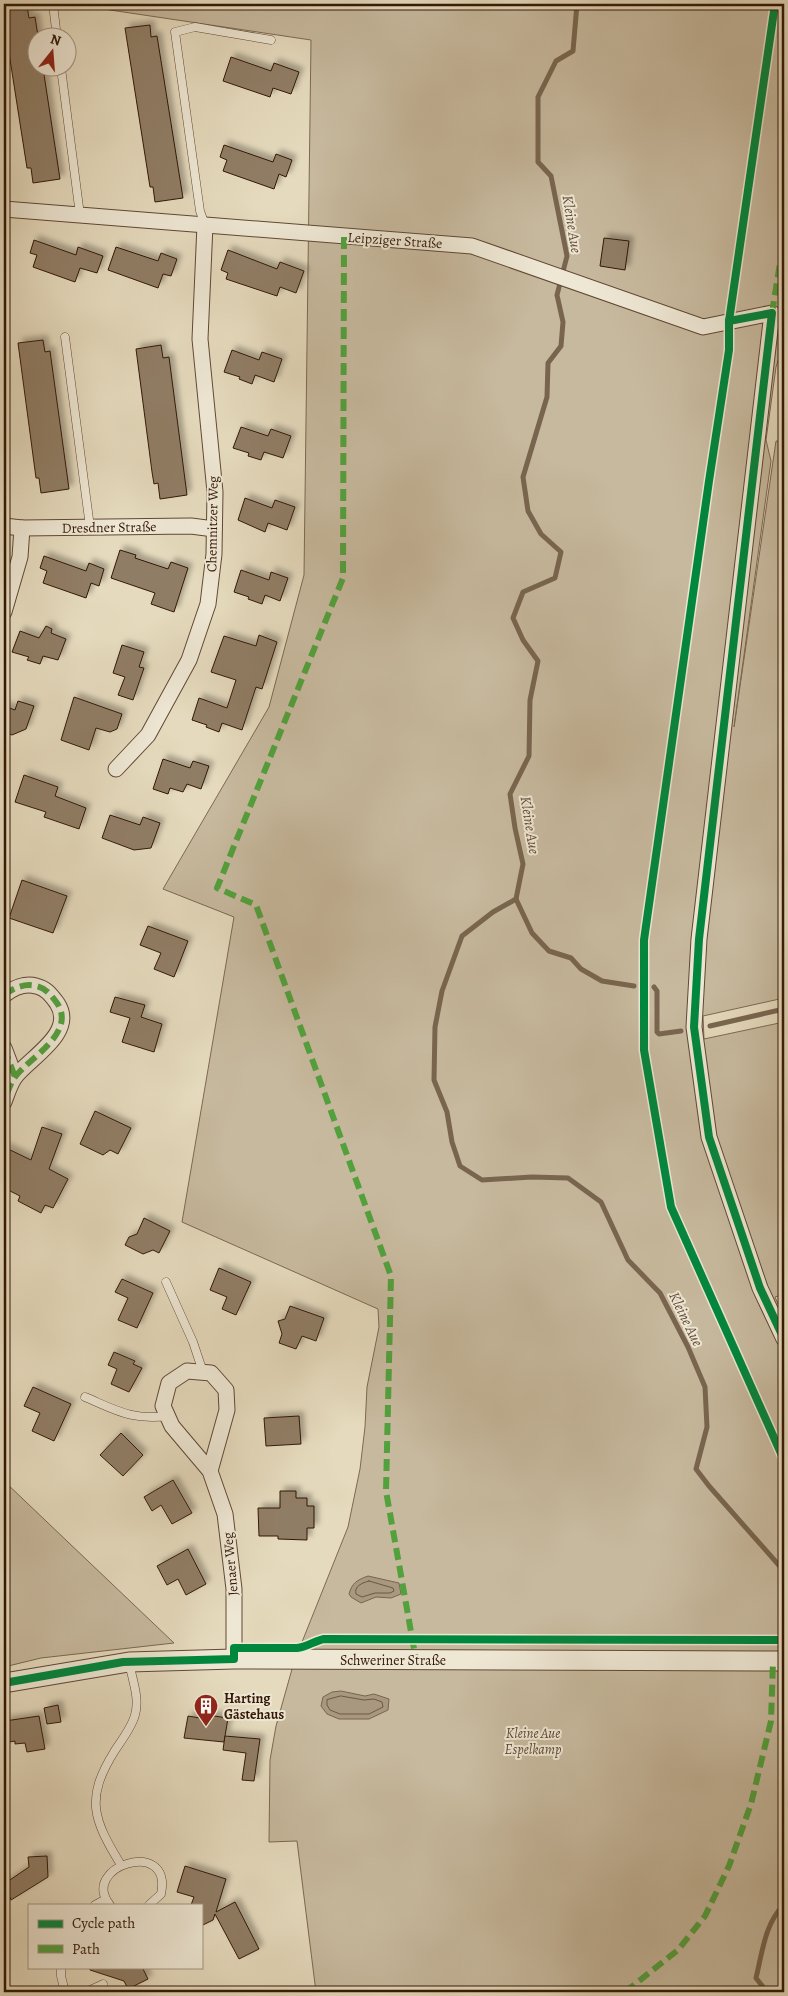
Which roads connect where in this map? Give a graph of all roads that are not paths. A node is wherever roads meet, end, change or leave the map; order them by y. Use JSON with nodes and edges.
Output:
{"nodes":[{"id":1,"x":53,"y":4,"type":"edge"},
{"id":2,"x":56,"y":28,"type":"edge"},
{"id":3,"x":271,"y":40,"type":"dead end"},
{"id":4,"x":62,"y":78,"type":"edge"},
{"id":5,"x":4,"y":209,"type":"edge"},
{"id":6,"x":80,"y":215,"type":"junction"},
{"id":7,"x":205,"y":225,"type":"junction"},
{"id":8,"x":65,"y":337,"type":"dead end"},
{"id":9,"x":4,"y":526,"type":"edge"},
{"id":10,"x":22,"y":528,"type":"junction"},
{"id":11,"x":90,"y":528,"type":"junction"},
{"id":12,"x":214,"y":529,"type":"junction"},
{"id":13,"x":4,"y":612,"type":"edge"},
{"id":14,"x":116,"y":769,"type":"dead end"},
{"id":15,"x":4,"y":995,"type":"edge"},
{"id":16,"x":4,"y":1048,"type":"edge"},
{"id":17,"x":15,"y":1077,"type":"junction"},
{"id":18,"x":4,"y":1102,"type":"edge"},
{"id":19,"x":166,"y":1282,"type":"dead end"},
{"id":20,"x":784,"y":1339,"type":"edge"},
{"id":21,"x":203,"y":1372,"type":"junction"},
{"id":22,"x":85,"y":1397,"type":"dead end"},
{"id":23,"x":168,"y":1416,"type":"junction"},
{"id":24,"x":210,"y":1471,"type":"junction"},
{"id":25,"x":234,"y":1659,"type":"junction"},
{"id":26,"x":784,"y":1661,"type":"edge"},
{"id":27,"x":129,"y":1662,"type":"junction"},
{"id":28,"x":4,"y":1683,"type":"edge"},
{"id":29,"x":121,"y":1865,"type":"junction"},
{"id":30,"x":108,"y":1902,"type":"edge"},
{"id":31,"x":150,"y":1904,"type":"edge"},
{"id":32,"x":61,"y":1968,"type":"edge"},
{"id":33,"x":103,"y":1984,"type":"dead end"},
{"id":34,"x":65,"y":1992,"type":"edge"},
{"id":35,"x":86,"y":1992,"type":"edge"}],
"edges":[{"from":1,"to":2,"type":"lane"},
{"from":3,"to":7,"type":"lane"},
{"from":4,"to":6,"type":"lane"},
{"from":5,"to":6,"type":"street","name":"Leipziger Straße"},
{"from":6,"to":7,"type":"street","name":"Leipziger Straße"},
{"from":7,"to":12,"type":"street","name":"Chemnitzer Weg"},
{"from":7,"to":20,"type":"street","name":"Leipziger Straße"},
{"from":8,"to":11,"type":"lane"},
{"from":9,"to":10,"type":"street","name":"Dresdner Straße"},
{"from":10,"to":11,"type":"street","name":"Dresdner Straße"},
{"from":10,"to":13,"type":"street"},
{"from":11,"to":12,"type":"street","name":"Dresdner Straße"},
{"from":12,"to":14,"type":"street","name":"Chemnitzer Weg"},
{"from":15,"to":17,"type":"street"},
{"from":16,"to":17,"type":"street"},
{"from":17,"to":18,"type":"street"},
{"from":19,"to":21,"type":"lane"},
{"from":21,"to":23,"type":"street","name":"Jenaer Weg"},
{"from":21,"to":24,"type":"street"},
{"from":22,"to":23,"type":"lane"},
{"from":23,"to":24,"type":"street","name":"Jenaer Weg"},
{"from":24,"to":25,"type":"street","name":"Jenaer Weg"},
{"from":25,"to":26,"type":"street","name":"Schweriner Straße"},
{"from":25,"to":27,"type":"street","name":"Schweriner Straße"},
{"from":27,"to":28,"type":"street","name":"Schweriner Straße"},
{"from":27,"to":29,"type":"lane"},
{"from":29,"to":30,"type":"lane"},
{"from":29,"to":31,"type":"lane"},
{"from":32,"to":34,"type":"lane"},
{"from":33,"to":35,"type":"lane"}]}
